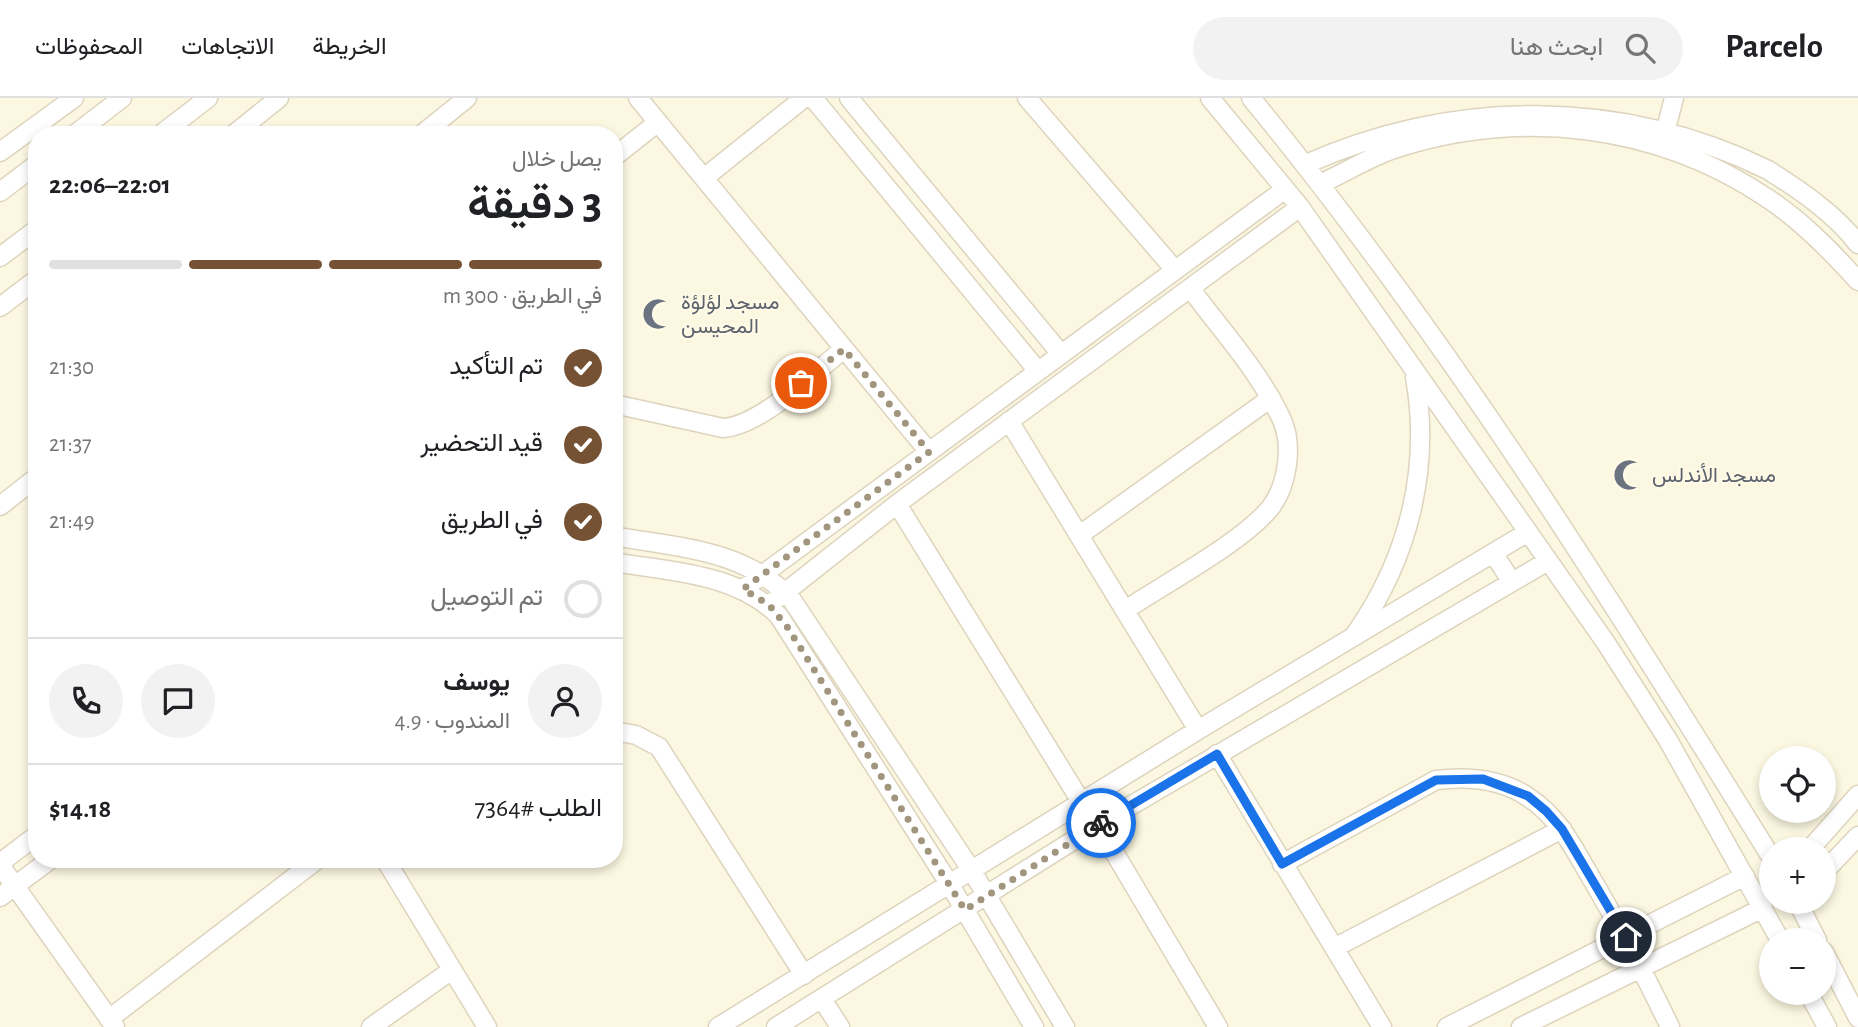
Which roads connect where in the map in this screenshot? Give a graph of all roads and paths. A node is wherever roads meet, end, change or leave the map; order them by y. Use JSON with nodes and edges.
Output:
{"nodes":[{"id":1,"x":74,"y":98,"type":"edge"},
{"id":2,"x":122,"y":98,"type":"edge"},
{"id":3,"x":208,"y":98,"type":"edge"},
{"id":4,"x":279,"y":98,"type":"edge"},
{"id":5,"x":467,"y":98,"type":"edge"},
{"id":6,"x":638,"y":98,"type":"edge"},
{"id":7,"x":804,"y":98,"type":"edge"},
{"id":8,"x":813,"y":98,"type":"edge"},
{"id":9,"x":849,"y":98,"type":"edge"},
{"id":10,"x":1027,"y":98,"type":"edge"},
{"id":11,"x":1210,"y":98,"type":"edge"},
{"id":12,"x":1251,"y":98,"type":"edge"},
{"id":13,"x":1674,"y":98,"type":"edge"},
{"id":14,"x":1668,"y":121,"type":"junction"},
{"id":15,"x":658,"y":122,"type":"junction"},
{"id":16,"x":36,"y":126,"type":"edge"},
{"id":17,"x":86,"y":126,"type":"edge"},
{"id":18,"x":172,"y":126,"type":"edge"},
{"id":19,"x":244,"y":126,"type":"edge"},
{"id":20,"x":432,"y":126,"type":"edge"},
{"id":21,"x":28,"y":132,"type":"edge"},
{"id":22,"x":623,"y":150,"type":"edge"},
{"id":23,"x":0,"y":152,"type":"edge"},
{"id":24,"x":1306,"y":164,"type":"junction"},
{"id":25,"x":28,"y":171,"type":"edge"},
{"id":26,"x":704,"y":178,"type":"junction"},
{"id":27,"x":1322,"y":183,"type":"junction"},
{"id":28,"x":1284,"y":190,"type":"junction"},
{"id":29,"x":0,"y":192,"type":"edge"},
{"id":30,"x":1300,"y":207,"type":"junction"},
{"id":31,"x":28,"y":236,"type":"edge"},
{"id":32,"x":1858,"y":244,"type":"edge"},
{"id":33,"x":0,"y":257,"type":"edge"},
{"id":34,"x":1175,"y":270,"type":"junction"},
{"id":35,"x":1858,"y":281,"type":"edge"},
{"id":36,"x":1190,"y":288,"type":"junction"},
{"id":37,"x":28,"y":291,"type":"edge"},
{"id":38,"x":0,"y":307,"type":"edge"},
{"id":39,"x":844,"y":349,"type":"junction"},
{"id":40,"x":1061,"y":354,"type":"junction"},
{"id":41,"x":1414,"y":370,"type":"junction"},
{"id":42,"x":1038,"y":371,"type":"junction"},
{"id":43,"x":1271,"y":398,"type":"junction"},
{"id":44,"x":623,"y":406,"type":"edge"},
{"id":45,"x":1009,"y":421,"type":"junction"},
{"id":46,"x":929,"y":452,"type":"junction"},
{"id":47,"x":28,"y":484,"type":"edge"},
{"id":48,"x":897,"y":504,"type":"junction"},
{"id":49,"x":0,"y":506,"type":"edge"},
{"id":50,"x":1528,"y":532,"type":"junction"},
{"id":51,"x":1081,"y":534,"type":"junction"},
{"id":52,"x":623,"y":538,"type":"edge"},
{"id":53,"x":1493,"y":553,"type":"junction"},
{"id":54,"x":1548,"y":561,"type":"junction"},
{"id":55,"x":623,"y":564,"type":"edge"},
{"id":56,"x":764,"y":574,"type":"junction"},
{"id":57,"x":1512,"y":582,"type":"junction"},
{"id":58,"x":743,"y":589,"type":"junction"},
{"id":59,"x":784,"y":591,"type":"junction"},
{"id":60,"x":769,"y":605,"type":"junction"},
{"id":61,"x":1127,"y":609,"type":"junction"},
{"id":62,"x":1353,"y":637,"type":"junction"},
{"id":63,"x":1198,"y":730,"type":"junction"},
{"id":64,"x":623,"y":732,"type":"edge"},
{"id":65,"x":1217,"y":754,"type":"junction"},
{"id":66,"x":1858,"y":795,"type":"edge"},
{"id":67,"x":1082,"y":803,"type":"junction"},
{"id":68,"x":1098,"y":825,"type":"junction"},
{"id":69,"x":1562,"y":829,"type":"junction"},
{"id":70,"x":1858,"y":836,"type":"edge"},
{"id":71,"x":1821,"y":837,"type":"edge"},
{"id":72,"x":1759,"y":838,"type":"edge"},
{"id":73,"x":28,"y":842,"type":"edge"},
{"id":74,"x":1836,"y":859,"type":"edge"},
{"id":75,"x":0,"y":864,"type":"edge"},
{"id":76,"x":1282,"y":864,"type":"junction"},
{"id":77,"x":39,"y":868,"type":"edge"},
{"id":78,"x":307,"y":868,"type":"edge"},
{"id":79,"x":391,"y":868,"type":"edge"},
{"id":80,"x":972,"y":872,"type":"junction"},
{"id":81,"x":1745,"y":876,"type":"junction"},
{"id":82,"x":950,"y":885,"type":"junction"},
{"id":83,"x":7,"y":892,"type":"edge"},
{"id":84,"x":987,"y":897,"type":"junction"},
{"id":85,"x":1759,"y":901,"type":"edge"},
{"id":86,"x":965,"y":910,"type":"junction"},
{"id":87,"x":1759,"y":910,"type":"edge"},
{"id":88,"x":1626,"y":937,"type":"junction"},
{"id":89,"x":1334,"y":948,"type":"junction"},
{"id":90,"x":1642,"y":968,"type":"junction"},
{"id":91,"x":452,"y":970,"type":"junction"},
{"id":92,"x":804,"y":975,"type":"junction"},
{"id":93,"x":1836,"y":990,"type":"edge"},
{"id":94,"x":822,"y":999,"type":"junction"},
{"id":95,"x":1817,"y":1005,"type":"edge"},
{"id":96,"x":1856,"y":1014,"type":"edge"},
{"id":97,"x":112,"y":1023,"type":"edge"},
{"id":98,"x":371,"y":1027,"type":"edge"},
{"id":99,"x":486,"y":1027,"type":"edge"},
{"id":100,"x":718,"y":1027,"type":"edge"},
{"id":101,"x":776,"y":1027,"type":"edge"},
{"id":102,"x":840,"y":1027,"type":"edge"},
{"id":103,"x":1034,"y":1027,"type":"edge"},
{"id":104,"x":1065,"y":1027,"type":"edge"},
{"id":105,"x":1218,"y":1027,"type":"edge"},
{"id":106,"x":1382,"y":1027,"type":"edge"},
{"id":107,"x":1447,"y":1027,"type":"edge"},
{"id":108,"x":1521,"y":1027,"type":"edge"},
{"id":109,"x":1670,"y":1027,"type":"edge"},
{"id":110,"x":1828,"y":1027,"type":"edge"}],
"edges":[{"from":1,"to":16,"type":"street"},
{"from":2,"to":17,"type":"street"},
{"from":3,"to":18,"type":"street"},
{"from":4,"to":19,"type":"street"},
{"from":5,"to":20,"type":"street"},
{"from":6,"to":15,"type":"street"},
{"from":7,"to":26,"type":"street"},
{"from":8,"to":42,"type":"street"},
{"from":9,"to":40,"type":"street"},
{"from":10,"to":34,"type":"street"},
{"from":11,"to":28,"type":"street"},
{"from":12,"to":24,"type":"street"},
{"from":13,"to":14,"type":"street"},
{"from":14,"to":24,"type":"street"},
{"from":14,"to":32,"type":"street"},
{"from":15,"to":22,"type":"street"},
{"from":15,"to":26,"type":"street"},
{"from":21,"to":23,"type":"street"},
{"from":24,"to":27,"type":"street"},
{"from":25,"to":29,"type":"street"},
{"from":26,"to":39,"type":"street"},
{"from":27,"to":35,"type":"street"},
{"from":27,"to":72,"type":"street"},
{"from":28,"to":30,"type":"street"},
{"from":28,"to":34,"type":"street"},
{"from":30,"to":36,"type":"street"},
{"from":30,"to":41,"type":"street"},
{"from":31,"to":33,"type":"street"},
{"from":34,"to":40,"type":"street"},
{"from":36,"to":43,"type":"street"},
{"from":36,"to":45,"type":"street"},
{"from":37,"to":38,"type":"street"},
{"from":39,"to":44,"type":"street"},
{"from":39,"to":46,"type":"street"},
{"from":40,"to":42,"type":"street"},
{"from":41,"to":50,"type":"street"},
{"from":41,"to":62,"type":"street"},
{"from":42,"to":46,"type":"street"},
{"from":43,"to":51,"type":"street"},
{"from":43,"to":61,"type":"street"},
{"from":45,"to":48,"type":"street"},
{"from":45,"to":51,"type":"street"},
{"from":46,"to":56,"type":"street"},
{"from":47,"to":49,"type":"street"},
{"from":48,"to":59,"type":"street"},
{"from":48,"to":67,"type":"street"},
{"from":50,"to":53,"type":"street"},
{"from":50,"to":54,"type":"street"},
{"from":51,"to":61,"type":"street"},
{"from":52,"to":56,"type":"street"},
{"from":53,"to":57,"type":"street"},
{"from":53,"to":62,"type":"street"},
{"from":54,"to":57,"type":"street"},
{"from":54,"to":81,"type":"street"},
{"from":55,"to":58,"type":"street"},
{"from":56,"to":58,"type":"street"},
{"from":56,"to":59,"type":"street"},
{"from":57,"to":65,"type":"street"},
{"from":58,"to":60,"type":"street"},
{"from":59,"to":60,"type":"street"},
{"from":59,"to":80,"type":"street"},
{"from":60,"to":82,"type":"street"},
{"from":61,"to":63,"type":"street"},
{"from":62,"to":63,"type":"street"},
{"from":63,"to":67,"type":"street"},
{"from":64,"to":92,"type":"street"},
{"from":65,"to":68,"type":"street"},
{"from":65,"to":76,"type":"street"},
{"from":66,"to":71,"type":"street"},
{"from":67,"to":80,"type":"street"},
{"from":68,"to":84,"type":"street"},
{"from":68,"to":105,"type":"street"},
{"from":69,"to":76,"type":"street"},
{"from":69,"to":88,"type":"street"},
{"from":69,"to":89,"type":"street"},
{"from":70,"to":74,"type":"street"},
{"from":73,"to":75,"type":"street"},
{"from":75,"to":83,"type":"street"},
{"from":76,"to":89,"type":"street"},
{"from":77,"to":83,"type":"street"},
{"from":78,"to":97,"type":"street"},
{"from":79,"to":91,"type":"street"},
{"from":80,"to":82,"type":"street"},
{"from":80,"to":84,"type":"street"},
{"from":81,"to":85,"type":"street"},
{"from":81,"to":88,"type":"street"},
{"from":82,"to":86,"type":"street"},
{"from":82,"to":92,"type":"street"},
{"from":83,"to":97,"type":"street"},
{"from":84,"to":86,"type":"street"},
{"from":84,"to":104,"type":"street"},
{"from":86,"to":94,"type":"street"},
{"from":86,"to":103,"type":"street"},
{"from":87,"to":90,"type":"street"},
{"from":88,"to":90,"type":"street"},
{"from":88,"to":107,"type":"street"},
{"from":89,"to":106,"type":"street"},
{"from":90,"to":108,"type":"street"},
{"from":90,"to":109,"type":"street"},
{"from":91,"to":98,"type":"street"},
{"from":91,"to":99,"type":"street"},
{"from":92,"to":100,"type":"street"},
{"from":93,"to":96,"type":"street"},
{"from":94,"to":101,"type":"street"},
{"from":94,"to":102,"type":"street"},
{"from":95,"to":110,"type":"street"},
{"from":96,"to":110,"type":"street"}]}
